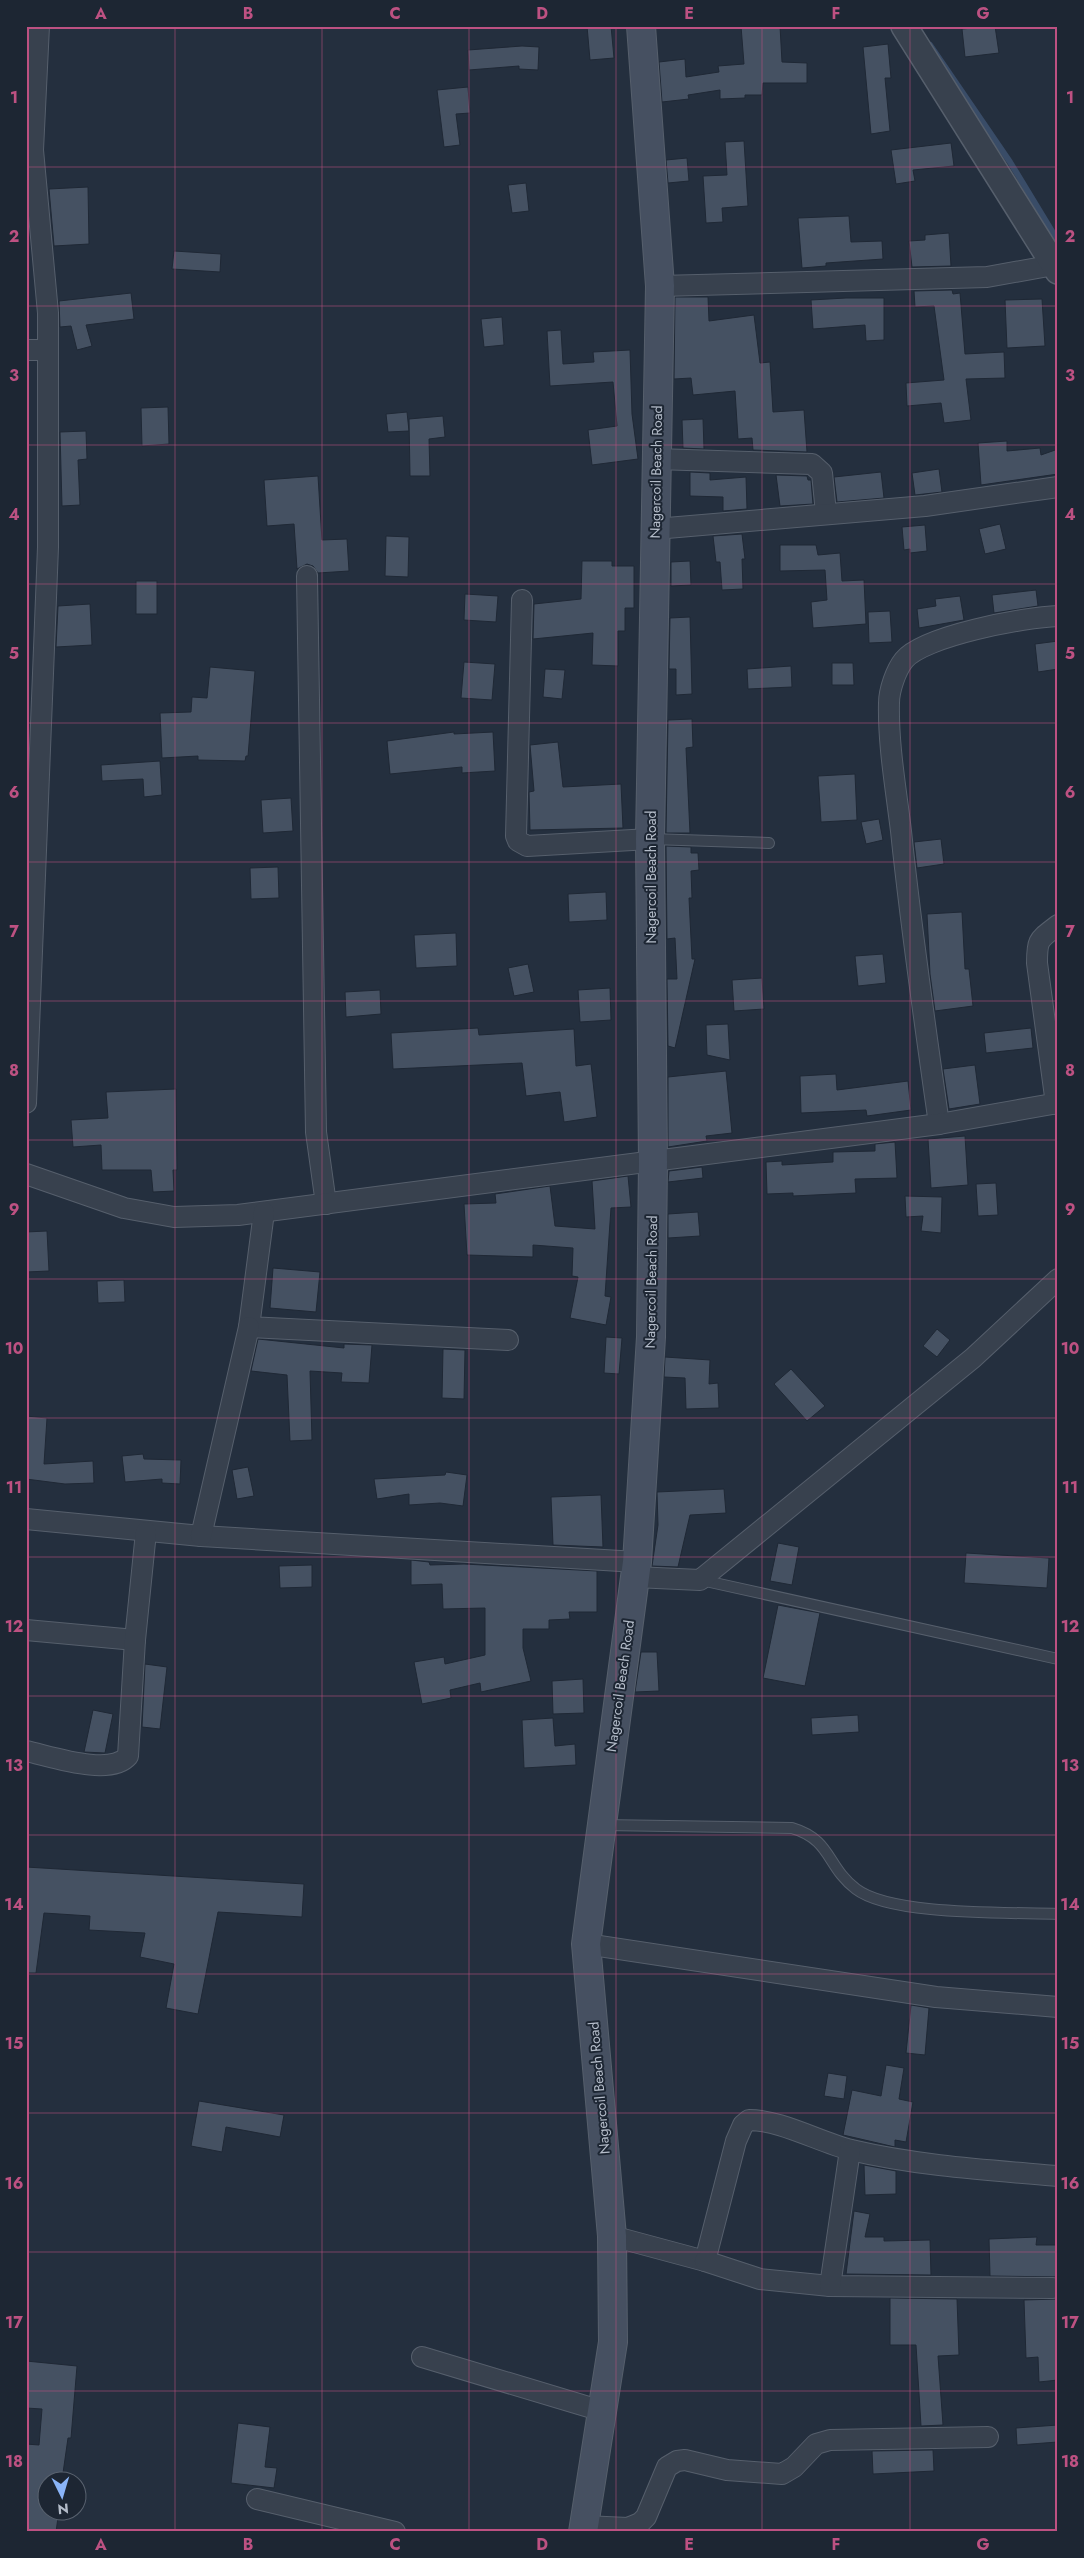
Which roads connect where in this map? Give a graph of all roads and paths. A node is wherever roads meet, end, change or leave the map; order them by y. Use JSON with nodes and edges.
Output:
{"nodes":[{"id":1,"x":39,"y":26,"type":"edge"},
{"id":2,"x":642,"y":26,"type":"edge"},
{"id":3,"x":904,"y":26,"type":"edge"},
{"id":4,"x":30,"y":150,"type":"edge"},
{"id":5,"x":34,"y":248,"type":"edge"},
{"id":6,"x":1056,"y":268,"type":"edge"},
{"id":7,"x":660,"y":286,"type":"junction"},
{"id":8,"x":26,"y":350,"type":"edge"},
{"id":9,"x":48,"y":350,"type":"junction"},
{"id":10,"x":656,"y":459,"type":"junction"},
{"id":11,"x":1058,"y":487,"type":"edge"},
{"id":12,"x":826,"y":513,"type":"junction"},
{"id":13,"x":655,"y":528,"type":"junction"},
{"id":14,"x":307,"y":576,"type":"dead end"},
{"id":15,"x":522,"y":600,"type":"dead end"},
{"id":16,"x":1058,"y":616,"type":"edge"},
{"id":17,"x":650,"y":839,"type":"junction"},
{"id":18,"x":769,"y":843,"type":"dead end"},
{"id":19,"x":1058,"y":925,"type":"edge"},
{"id":20,"x":26,"y":1103,"type":"edge"},
{"id":21,"x":1057,"y":1104,"type":"edge"},
{"id":22,"x":938,"y":1124,"type":"junction"},
{"id":23,"x":653,"y":1162,"type":"junction"},
{"id":24,"x":26,"y":1174,"type":"edge"},
{"id":25,"x":326,"y":1204,"type":"junction"},
{"id":26,"x":264,"y":1212,"type":"junction"},
{"id":27,"x":1058,"y":1279,"type":"edge"},
{"id":28,"x":249,"y":1327,"type":"junction"},
{"id":29,"x":508,"y":1340,"type":"dead end"},
{"id":30,"x":26,"y":1519,"type":"edge"},
{"id":31,"x":146,"y":1532,"type":"junction"},
{"id":32,"x":201,"y":1536,"type":"junction"},
{"id":33,"x":636,"y":1569,"type":"junction"},
{"id":34,"x":700,"y":1580,"type":"junction"},
{"id":35,"x":26,"y":1630,"type":"edge"},
{"id":36,"x":135,"y":1640,"type":"junction"},
{"id":37,"x":1058,"y":1659,"type":"edge"},
{"id":38,"x":26,"y":1751,"type":"edge"},
{"id":39,"x":601,"y":1825,"type":"junction"},
{"id":40,"x":1058,"y":1914,"type":"edge"},
{"id":41,"x":586,"y":1944,"type":"junction"},
{"id":42,"x":1058,"y":2007,"type":"edge"},
{"id":43,"x":850,"y":2150,"type":"junction"},
{"id":44,"x":1058,"y":2176,"type":"edge"},
{"id":45,"x":612,"y":2236,"type":"junction"},
{"id":46,"x":705,"y":2261,"type":"junction"},
{"id":47,"x":830,"y":2286,"type":"junction"},
{"id":48,"x":1053,"y":2288,"type":"dead end"},
{"id":49,"x":422,"y":2357,"type":"dead end"},
{"id":50,"x":602,"y":2411,"type":"junction"},
{"id":51,"x":988,"y":2437,"type":"dead end"},
{"id":52,"x":257,"y":2499,"type":"dead end"},
{"id":53,"x":584,"y":2529,"type":"edge"},
{"id":54,"x":395,"y":2532,"type":"edge"}],
"edges":[{"from":1,"to":4,"type":"street"},
{"from":2,"to":7,"type":"main road","name":"Nagercoil Beach Road"},
{"from":3,"to":6,"type":"street"},
{"from":4,"to":5,"type":"street"},
{"from":5,"to":9,"type":"street"},
{"from":6,"to":7,"type":"street"},
{"from":7,"to":10,"type":"main road","name":"Nagercoil Beach Road"},
{"from":8,"to":9,"type":"street"},
{"from":9,"to":20,"type":"street"},
{"from":10,"to":12,"type":"street"},
{"from":10,"to":13,"type":"main road","name":"Nagercoil Beach Road"},
{"from":11,"to":12,"type":"street"},
{"from":12,"to":13,"type":"street"},
{"from":13,"to":17,"type":"main road","name":"Nagercoil Beach Road"},
{"from":14,"to":25,"type":"street"},
{"from":15,"to":17,"type":"street"},
{"from":16,"to":22,"type":"street"},
{"from":17,"to":18,"type":"lane"},
{"from":17,"to":23,"type":"main road","name":"Nagercoil Beach Road"},
{"from":19,"to":21,"type":"street"},
{"from":21,"to":22,"type":"street"},
{"from":22,"to":23,"type":"street"},
{"from":23,"to":25,"type":"street"},
{"from":23,"to":33,"type":"main road","name":"Nagercoil Beach Road"},
{"from":24,"to":26,"type":"street"},
{"from":25,"to":26,"type":"street"},
{"from":26,"to":28,"type":"street"},
{"from":27,"to":34,"type":"street"},
{"from":28,"to":29,"type":"street"},
{"from":28,"to":32,"type":"street"},
{"from":30,"to":31,"type":"street"},
{"from":31,"to":32,"type":"street"},
{"from":31,"to":36,"type":"street"},
{"from":32,"to":33,"type":"street"},
{"from":33,"to":34,"type":"street"},
{"from":33,"to":39,"type":"main road","name":"Nagercoil Beach Road"},
{"from":34,"to":37,"type":"lane"},
{"from":35,"to":36,"type":"street"},
{"from":36,"to":38,"type":"street"},
{"from":39,"to":40,"type":"lane"},
{"from":39,"to":41,"type":"main road","name":"Nagercoil Beach Road"},
{"from":41,"to":42,"type":"street"},
{"from":41,"to":45,"type":"main road","name":"Nagercoil Beach Road"},
{"from":43,"to":44,"type":"street"},
{"from":43,"to":46,"type":"street"},
{"from":43,"to":47,"type":"street"},
{"from":45,"to":46,"type":"street"},
{"from":45,"to":50,"type":"main road","name":"Nagercoil Beach Road"},
{"from":46,"to":47,"type":"street"},
{"from":47,"to":48,"type":"street"},
{"from":49,"to":50,"type":"street"},
{"from":50,"to":53,"type":"main road","name":"Nagercoil Beach Road"},
{"from":51,"to":53,"type":"street"},
{"from":52,"to":54,"type":"street"}]}
